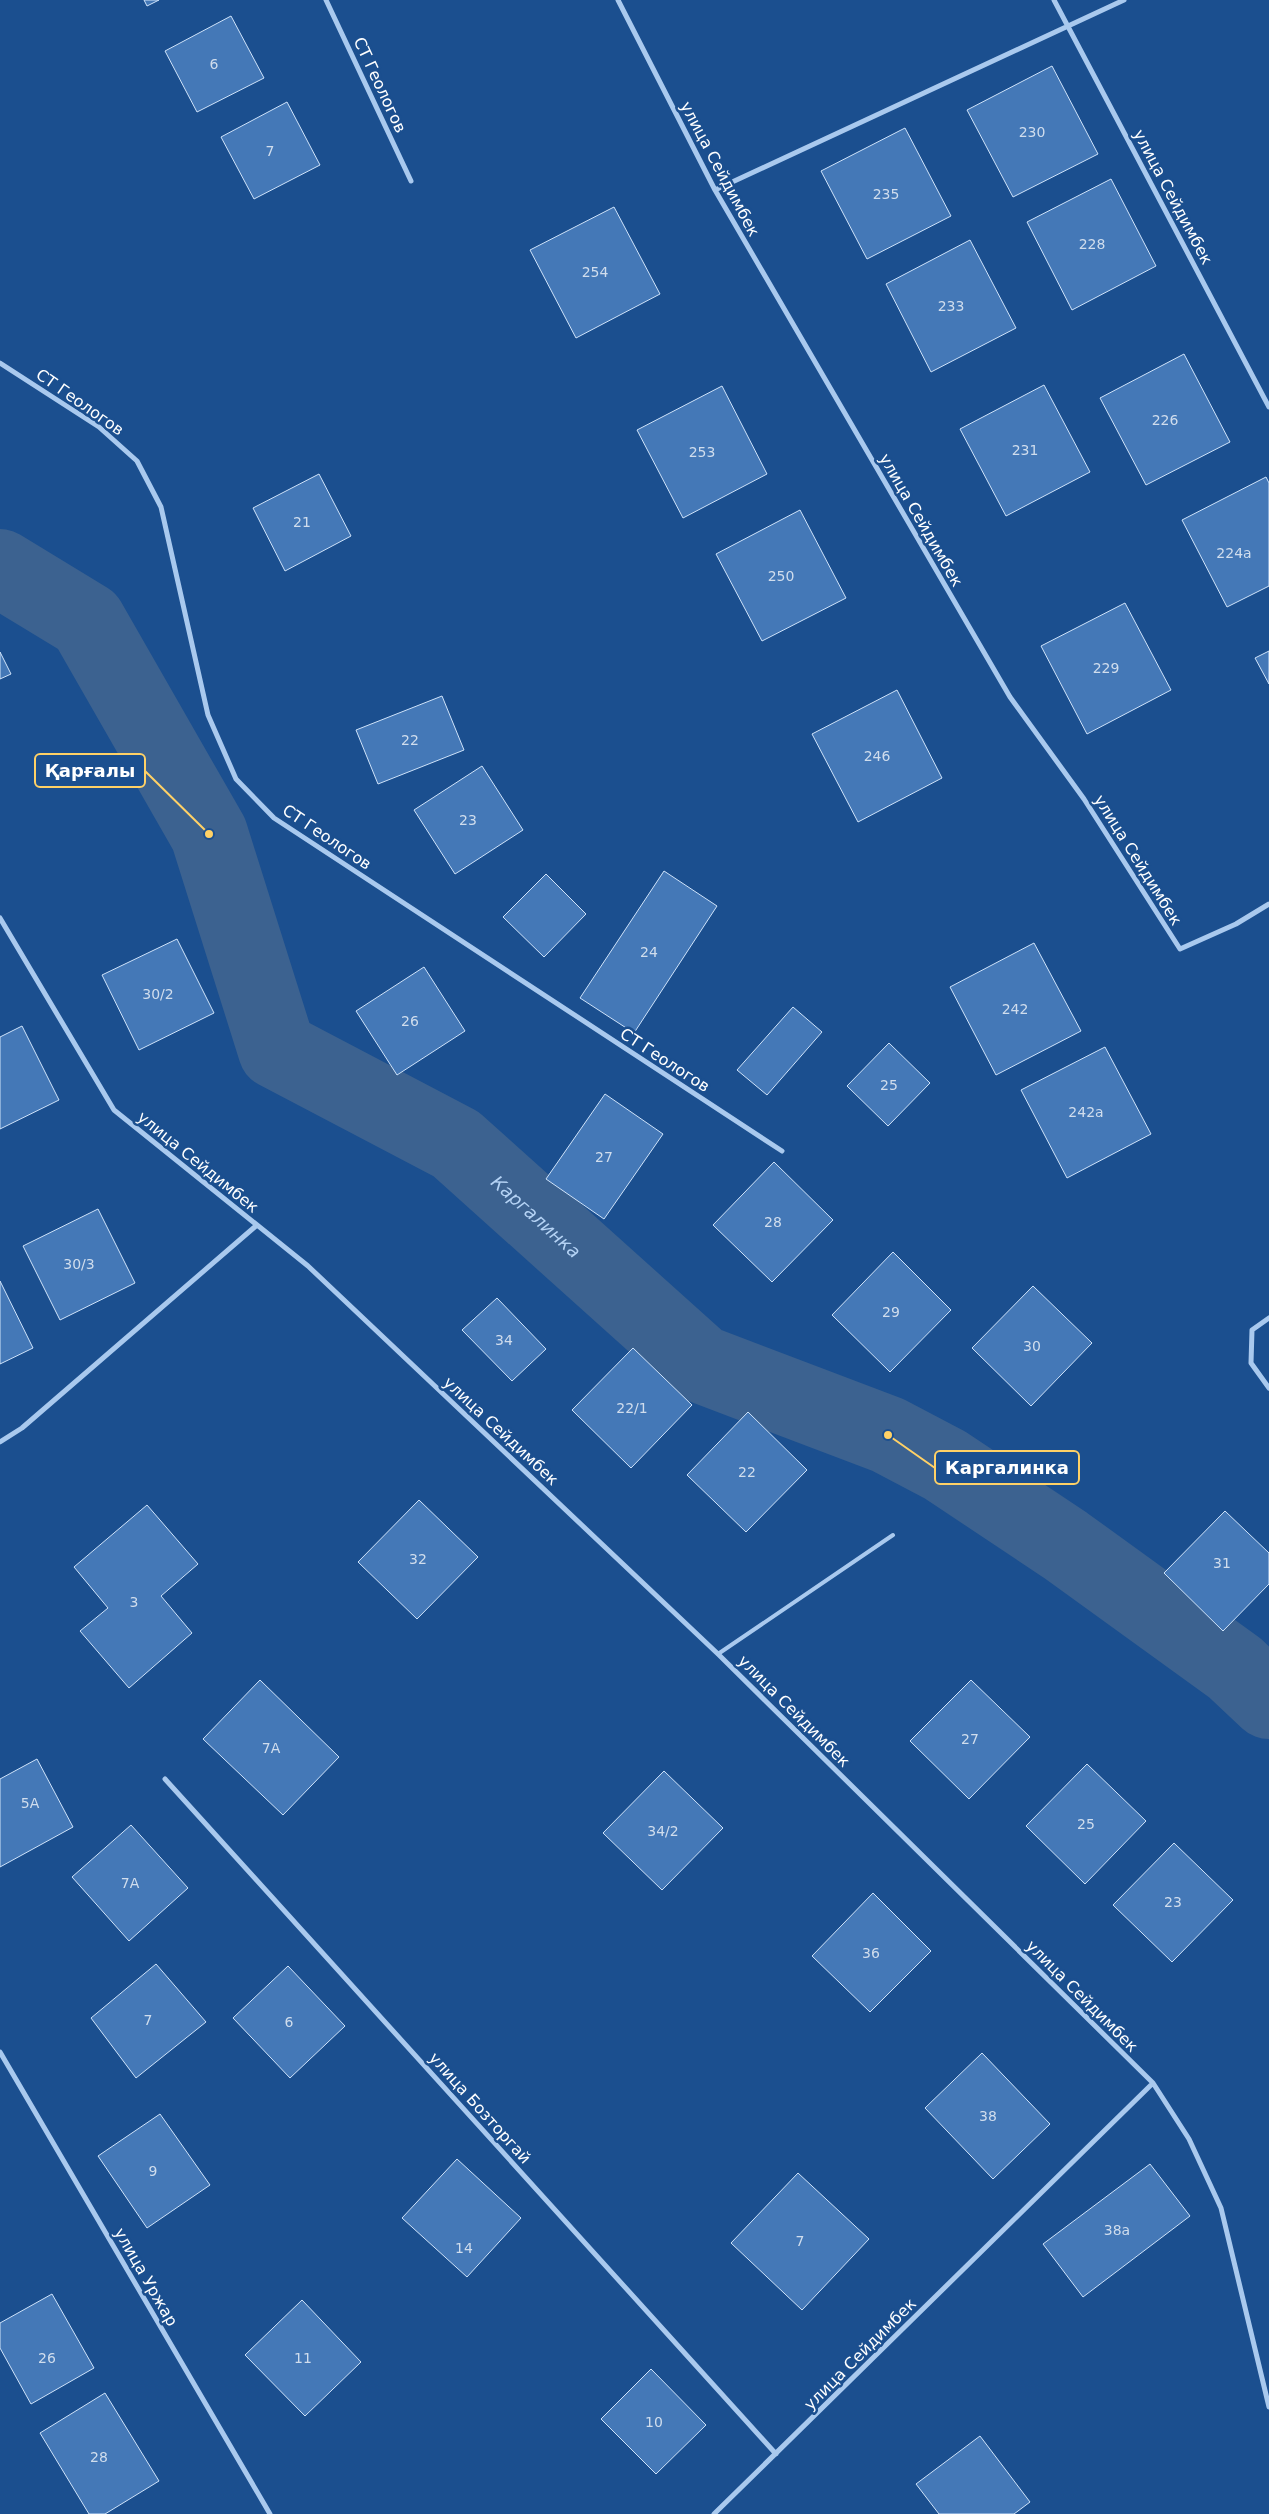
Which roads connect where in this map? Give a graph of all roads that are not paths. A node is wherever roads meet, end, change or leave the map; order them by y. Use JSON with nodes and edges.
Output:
{"nodes":[{"id":1,"x":326,"y":0,"type":"edge"},
{"id":2,"x":618,"y":0,"type":"edge"},
{"id":3,"x":1054,"y":0,"type":"edge"},
{"id":4,"x":1124,"y":0,"type":"edge"},
{"id":5,"x":1068,"y":26,"type":"junction"},
{"id":6,"x":411,"y":181,"type":"dead end"},
{"id":7,"x":715,"y":190,"type":"junction"},
{"id":8,"x":0,"y":363,"type":"edge"},
{"id":9,"x":1269,"y":407,"type":"edge"},
{"id":10,"x":1269,"y":904,"type":"edge"},
{"id":11,"x":0,"y":918,"type":"edge"},
{"id":12,"x":782,"y":1152,"type":"dead end"},
{"id":13,"x":257,"y":1226,"type":"junction"},
{"id":14,"x":1269,"y":1318,"type":"edge"},
{"id":15,"x":1269,"y":1388,"type":"edge"},
{"id":16,"x":0,"y":1442,"type":"edge"},
{"id":17,"x":892,"y":1535,"type":"dead end"},
{"id":18,"x":718,"y":1654,"type":"junction"},
{"id":19,"x":165,"y":1779,"type":"dead end"},
{"id":20,"x":0,"y":2052,"type":"edge"},
{"id":21,"x":1153,"y":2084,"type":"junction"},
{"id":22,"x":1269,"y":2407,"type":"edge"},
{"id":23,"x":776,"y":2454,"type":"junction"},
{"id":24,"x":270,"y":2514,"type":"edge"},
{"id":25,"x":714,"y":2514,"type":"edge"}],
"edges":[{"from":1,"to":6,"type":"street","name":"СТ Геологов"},
{"from":2,"to":7,"type":"street","name":"улица Сейдимбек"},
{"from":3,"to":5,"type":"street","name":"улица Сейдимбек"},
{"from":4,"to":5,"type":"street"},
{"from":5,"to":7,"type":"street"},
{"from":5,"to":9,"type":"street","name":"улица Сейдимбек"},
{"from":7,"to":10,"type":"street","name":"улица Сейдимбек"},
{"from":8,"to":12,"type":"street","name":"СТ Геологов"},
{"from":11,"to":13,"type":"street","name":"улица Сейдимбек"},
{"from":13,"to":16,"type":"street"},
{"from":13,"to":18,"type":"street","name":"улица Сейдимбек"},
{"from":14,"to":15,"type":"street"},
{"from":17,"to":18,"type":"lane"},
{"from":18,"to":21,"type":"street","name":"улица Сейдимбек"},
{"from":19,"to":23,"type":"street","name":"улица Бозторгай"},
{"from":20,"to":24,"type":"street","name":"улица Уржар"},
{"from":21,"to":22,"type":"street"},
{"from":21,"to":23,"type":"street","name":"улица Сейдимбек"},
{"from":23,"to":25,"type":"street","name":"улица Сейдимбек"}]}
